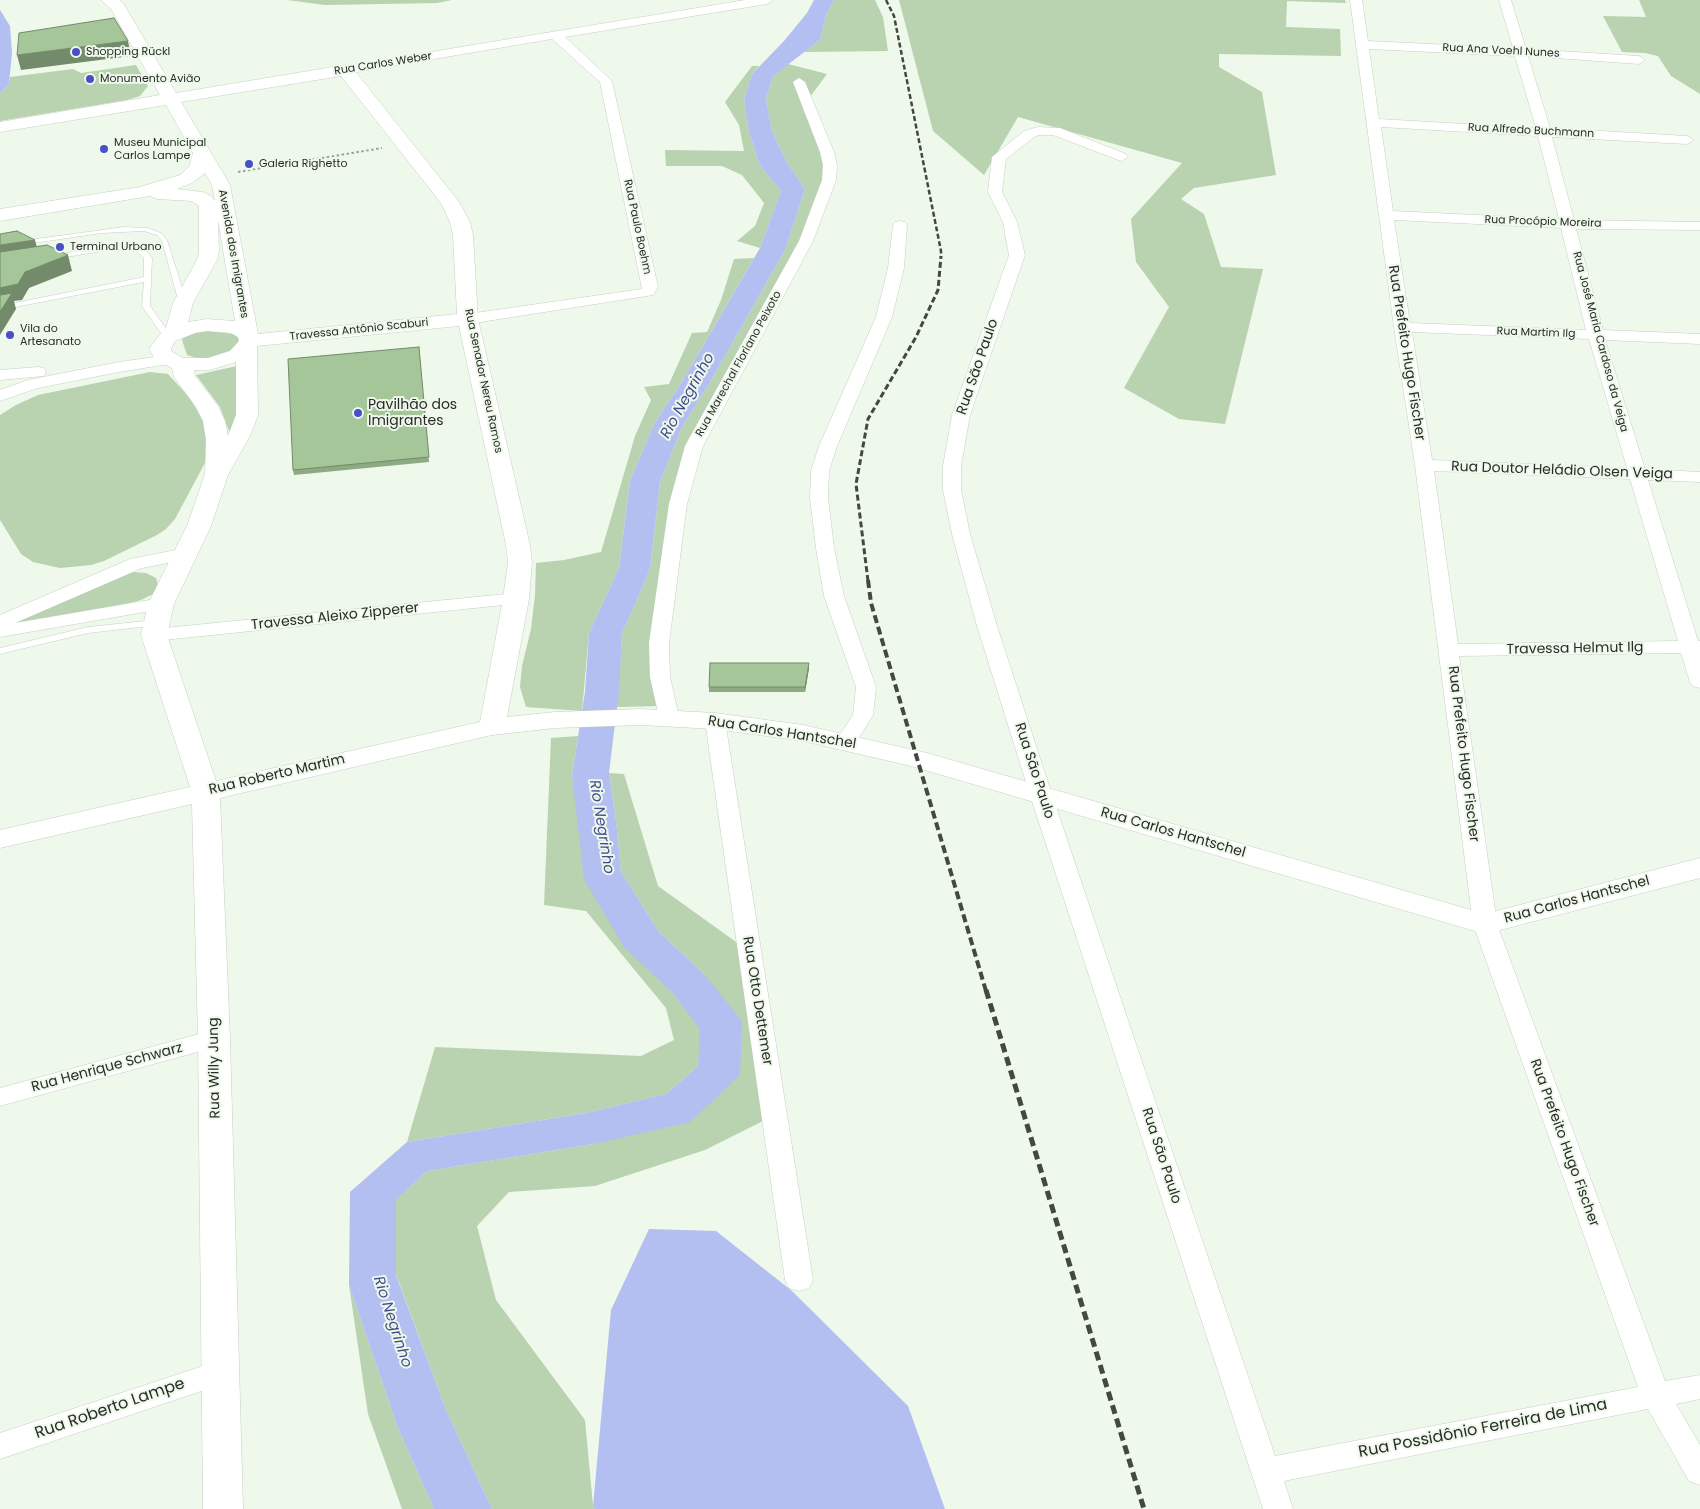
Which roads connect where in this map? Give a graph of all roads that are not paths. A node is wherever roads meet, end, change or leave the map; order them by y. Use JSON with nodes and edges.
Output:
{"nodes":[{"id":1,"x":109,"y":0,"type":"edge"},
{"id":2,"x":767,"y":0,"type":"edge"},
{"id":3,"x":1356,"y":0,"type":"edge"},
{"id":4,"x":1505,"y":0,"type":"edge"},
{"id":5,"x":555,"y":35,"type":"junction"},
{"id":6,"x":1363,"y":45,"type":"junction"},
{"id":7,"x":1521,"y":52,"type":"junction"},
{"id":8,"x":1639,"y":60,"type":"dead end"},
{"id":9,"x":345,"y":70,"type":"junction"},
{"id":10,"x":799,"y":82,"type":"dead end"},
{"id":11,"x":171,"y":99,"type":"junction"},
{"id":12,"x":1374,"y":123,"type":"junction"},
{"id":13,"x":0,"y":127,"type":"edge"},
{"id":14,"x":1544,"y":132,"type":"junction"},
{"id":15,"x":1687,"y":140,"type":"dead end"},
{"id":16,"x":202,"y":153,"type":"junction"},
{"id":17,"x":1121,"y":157,"type":"dead end"},
{"id":18,"x":140,"y":194,"type":"junction"},
{"id":19,"x":0,"y":215,"type":"edge"},
{"id":20,"x":1386,"y":215,"type":"junction"},
{"id":21,"x":1569,"y":224,"type":"junction"},
{"id":22,"x":900,"y":225,"type":"dead end"},
{"id":23,"x":1700,"y":226,"type":"edge"},
{"id":24,"x":0,"y":246,"type":"edge"},
{"id":25,"x":48,"y":258,"type":"edge"},
{"id":26,"x":147,"y":279,"type":"junction"},
{"id":27,"x":183,"y":303,"type":"junction"},
{"id":28,"x":0,"y":308,"type":"edge"},
{"id":29,"x":468,"y":319,"type":"junction"},
{"id":30,"x":1402,"y":328,"type":"junction"},
{"id":31,"x":1596,"y":336,"type":"junction"},
{"id":32,"x":1700,"y":339,"type":"edge"},
{"id":33,"x":247,"y":341,"type":"junction"},
{"id":34,"x":171,"y":347,"type":"junction"},
{"id":35,"x":0,"y":375,"type":"edge"},
{"id":36,"x":0,"y":396,"type":"edge"},
{"id":37,"x":1424,"y":466,"type":"junction"},
{"id":38,"x":216,"y":475,"type":"junction"},
{"id":39,"x":1637,"y":475,"type":"junction"},
{"id":40,"x":1700,"y":477,"type":"edge"},
{"id":41,"x":186,"y":554,"type":"junction"},
{"id":42,"x":516,"y":599,"type":"junction"},
{"id":43,"x":157,"y":621,"type":"junction"},
{"id":44,"x":0,"y":622,"type":"edge"},
{"id":45,"x":0,"y":631,"type":"edge"},
{"id":46,"x":1694,"y":647,"type":"edge"},
{"id":47,"x":1449,"y":650,"type":"junction"},
{"id":48,"x":0,"y":651,"type":"edge"},
{"id":49,"x":1700,"y":682,"type":"edge"},
{"id":50,"x":655,"y":717,"type":"junction"},
{"id":51,"x":555,"y":720,"type":"joint"},
{"id":52,"x":715,"y":722,"type":"junction"},
{"id":53,"x":492,"y":727,"type":"junction"},
{"id":54,"x":846,"y":742,"type":"junction"},
{"id":55,"x":206,"y":792,"type":"junction"},
{"id":56,"x":1041,"y":795,"type":"junction"},
{"id":57,"x":0,"y":839,"type":"edge"},
{"id":58,"x":1700,"y":868,"type":"edge"},
{"id":59,"x":1485,"y":924,"type":"junction"},
{"id":60,"x":214,"y":1039,"type":"junction"},
{"id":61,"x":0,"y":1097,"type":"edge"},
{"id":62,"x":799,"y":1280,"type":"dead end"},
{"id":63,"x":221,"y":1372,"type":"junction"},
{"id":64,"x":1700,"y":1387,"type":"edge"},
{"id":65,"x":1656,"y":1396,"type":"junction"},
{"id":66,"x":0,"y":1446,"type":"edge"},
{"id":67,"x":1266,"y":1471,"type":"junction"},
{"id":68,"x":1700,"y":1472,"type":"edge"},
{"id":69,"x":223,"y":1509,"type":"edge"},
{"id":70,"x":1278,"y":1509,"type":"edge"}],
"edges":[{"from":1,"to":11,"type":"main road","name":"Avenida dos Imigrantes"},
{"from":2,"to":5,"type":"street","name":"Rua Carlos Weber"},
{"from":3,"to":6,"type":"street","name":"Rua Prefeito Hugo Fischer"},
{"from":4,"to":7,"type":"street","name":"Rua José Maria Cardoso da Veiga"},
{"from":5,"to":9,"type":"street","name":"Rua Carlos Weber"},
{"from":5,"to":29,"type":"street","name":"Rua Paulo Boehm"},
{"from":6,"to":7,"type":"street","name":"Rua Ana Voehl Nunes"},
{"from":6,"to":12,"type":"street","name":"Rua Prefeito Hugo Fischer"},
{"from":7,"to":8,"type":"street","name":"Rua Ana Voehl Nunes"},
{"from":7,"to":14,"type":"street","name":"Rua José Maria Cardoso da Veiga"},
{"from":9,"to":11,"type":"main road","name":"Rua Carlos Weber"},
{"from":9,"to":29,"type":"main road","name":"Rua Senador Nereu Ramos"},
{"from":10,"to":50,"type":"street","name":"Rua Marechal Floriano Peixoto"},
{"from":11,"to":13,"type":"main road","name":"Rua Carlos Weber"},
{"from":11,"to":16,"type":"main road","name":"Avenida dos Imigrantes"},
{"from":12,"to":14,"type":"street","name":"Rua Alfredo Buchmann"},
{"from":12,"to":20,"type":"street","name":"Rua Prefeito Hugo Fischer"},
{"from":14,"to":15,"type":"street","name":"Rua Alfredo Buchmann"},
{"from":14,"to":21,"type":"street","name":"Rua José Maria Cardoso da Veiga"},
{"from":16,"to":18,"type":"main road"},
{"from":16,"to":33,"type":"main road","name":"Avenida dos Imigrantes"},
{"from":17,"to":56,"type":"street","name":"Rua São Paulo"},
{"from":18,"to":19,"type":"main road"},
{"from":18,"to":27,"type":"main road","name":"Avenida dos Imigrantes"},
{"from":20,"to":21,"type":"street","name":"Rua Procópio Moreira"},
{"from":20,"to":30,"type":"street","name":"Rua Prefeito Hugo Fischer"},
{"from":21,"to":23,"type":"street","name":"Rua Procópio Moreira"},
{"from":21,"to":31,"type":"street","name":"Rua José Maria Cardoso da Veiga"},
{"from":22,"to":54,"type":"street"},
{"from":24,"to":27,"type":"lane"},
{"from":25,"to":26,"type":"lane"},
{"from":26,"to":28,"type":"lane"},
{"from":26,"to":34,"type":"lane"},
{"from":27,"to":34,"type":"main road","name":"Avenida dos Imigrantes"},
{"from":29,"to":33,"type":"main road","name":"Travessa Antônio Scaburi"},
{"from":29,"to":42,"type":"main road","name":"Rua Senador Nereu Ramos"},
{"from":30,"to":31,"type":"street","name":"Rua Martim Ilg"},
{"from":30,"to":37,"type":"street","name":"Rua Prefeito Hugo Fischer"},
{"from":31,"to":32,"type":"street","name":"Rua Martim Ilg"},
{"from":31,"to":39,"type":"street","name":"Rua José Maria Cardoso da Veiga"},
{"from":33,"to":34,"type":"main road"},
{"from":33,"to":34,"type":"main road"},
{"from":33,"to":38,"type":"main road","name":"Avenida dos Imigrantes"},
{"from":34,"to":35,"type":"street"},
{"from":34,"to":36,"type":"street"},
{"from":34,"to":38,"type":"main road","name":"Avenida dos Imigrantes"},
{"from":37,"to":39,"type":"street","name":"Rua Doutor Heládio Olsen Veiga"},
{"from":37,"to":47,"type":"street","name":"Rua Prefeito Hugo Fischer"},
{"from":38,"to":41,"type":"main road","name":"Avenida dos Imigrantes"},
{"from":39,"to":40,"type":"street","name":"Rua Doutor Heládio Olsen Veiga"},
{"from":39,"to":46,"type":"street","name":"Rua José Maria Cardoso da Veiga"},
{"from":41,"to":43,"type":"main road","name":"Avenida dos Imigrantes"},
{"from":41,"to":44,"type":"street"},
{"from":42,"to":43,"type":"street","name":"Travessa Aleixo Zipperer"},
{"from":42,"to":53,"type":"main road","name":"Rua Senador Nereu Ramos"},
{"from":43,"to":45,"type":"street","name":"Travessa Aleixo Zipperer"},
{"from":43,"to":48,"type":"lane"},
{"from":43,"to":55,"type":"main road","name":"Rua Willy Jung"},
{"from":46,"to":47,"type":"street","name":"Travessa Helmut Ilg"},
{"from":46,"to":49,"type":"street","name":"Rua José Maria Cardoso da Veiga"},
{"from":47,"to":59,"type":"street","name":"Rua Prefeito Hugo Fischer"},
{"from":50,"to":51,"type":"main road","name":"Rua Carlos Hantschel"},
{"from":50,"to":52,"type":"main road","name":"Rua Carlos Hantschel"},
{"from":51,"to":53,"type":"main road","name":"Rua Roberto Martim"},
{"from":52,"to":54,"type":"main road","name":"Rua Carlos Hantschel"},
{"from":52,"to":62,"type":"street","name":"Rua Otto Dettemer"},
{"from":53,"to":55,"type":"main road","name":"Rua Roberto Martim"},
{"from":54,"to":56,"type":"main road","name":"Rua Carlos Hantschel"},
{"from":55,"to":57,"type":"main road","name":"Rua Roberto Martim"},
{"from":55,"to":60,"type":"main road","name":"Rua Willy Jung"},
{"from":56,"to":59,"type":"main road","name":"Rua Carlos Hantschel"},
{"from":56,"to":67,"type":"street","name":"Rua São Paulo"},
{"from":58,"to":59,"type":"main road","name":"Rua Carlos Hantschel"},
{"from":59,"to":65,"type":"street","name":"Rua Prefeito Hugo Fischer"},
{"from":60,"to":61,"type":"street","name":"Rua Henrique Schwarz"},
{"from":60,"to":63,"type":"main road","name":"Rua Willy Jung"},
{"from":63,"to":66,"type":"street","name":"Rua Roberto Lampe"},
{"from":63,"to":69,"type":"main road","name":"Rua Willy Jung"},
{"from":64,"to":65,"type":"street","name":"Rua Possidônio Ferreira de Lima"},
{"from":65,"to":67,"type":"street","name":"Rua Possidônio Ferreira de Lima"},
{"from":65,"to":68,"type":"street","name":"Rua Prefeito Hugo Fischer"},
{"from":67,"to":70,"type":"street","name":"Rua São Paulo"}]}
